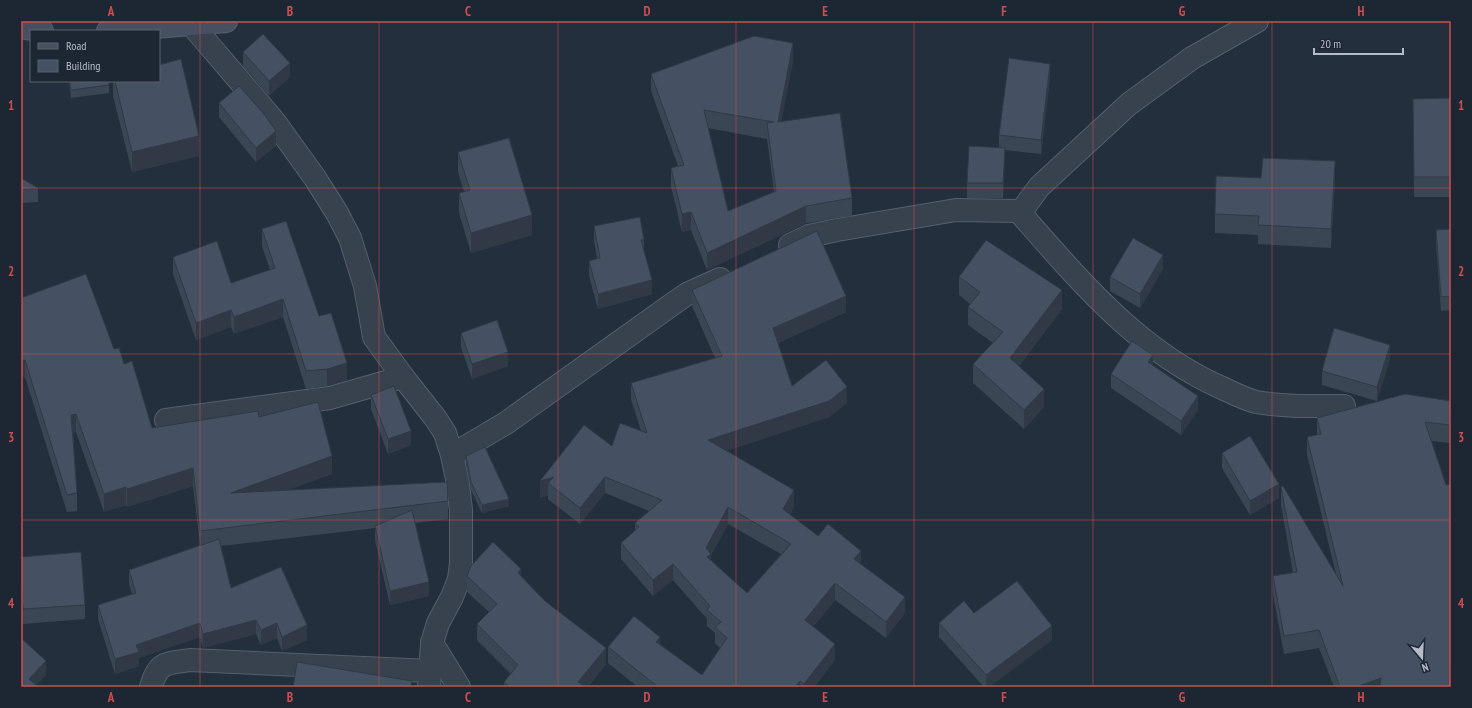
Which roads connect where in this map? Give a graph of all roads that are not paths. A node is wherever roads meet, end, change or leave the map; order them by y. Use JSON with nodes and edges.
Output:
{"nodes":[{"id":1,"x":1257,"y":21,"type":"edge"},
{"id":2,"x":206,"y":22,"type":"edge"},
{"id":3,"x":21,"y":27,"type":"edge"},
{"id":4,"x":37,"y":30,"type":"edge"},
{"id":5,"x":119,"y":30,"type":"edge"},
{"id":6,"x":1020,"y":213,"type":"junction"},
{"id":7,"x":772,"y":254,"type":"edge"},
{"id":8,"x":738,"y":270,"type":"edge"},
{"id":9,"x":403,"y":377,"type":"junction"},
{"id":10,"x":1344,"y":406,"type":"dead end"},
{"id":11,"x":166,"y":420,"type":"dead end"},
{"id":12,"x":452,"y":455,"type":"junction"},
{"id":13,"x":432,"y":643,"type":"junction"},
{"id":14,"x":429,"y":679,"type":"edge"},
{"id":15,"x":151,"y":687,"type":"edge"},
{"id":16,"x":459,"y":687,"type":"edge"}],
"edges":[{"from":1,"to":6,"type":"street"},
{"from":2,"to":5,"type":"street"},
{"from":2,"to":9,"type":"street"},
{"from":3,"to":4,"type":"street"},
{"from":6,"to":7,"type":"street"},
{"from":6,"to":10,"type":"street"},
{"from":8,"to":12,"type":"street"},
{"from":9,"to":11,"type":"street"},
{"from":9,"to":12,"type":"street"},
{"from":12,"to":13,"type":"street"},
{"from":13,"to":14,"type":"street"},
{"from":13,"to":16,"type":"street"},
{"from":14,"to":15,"type":"street"}]}
